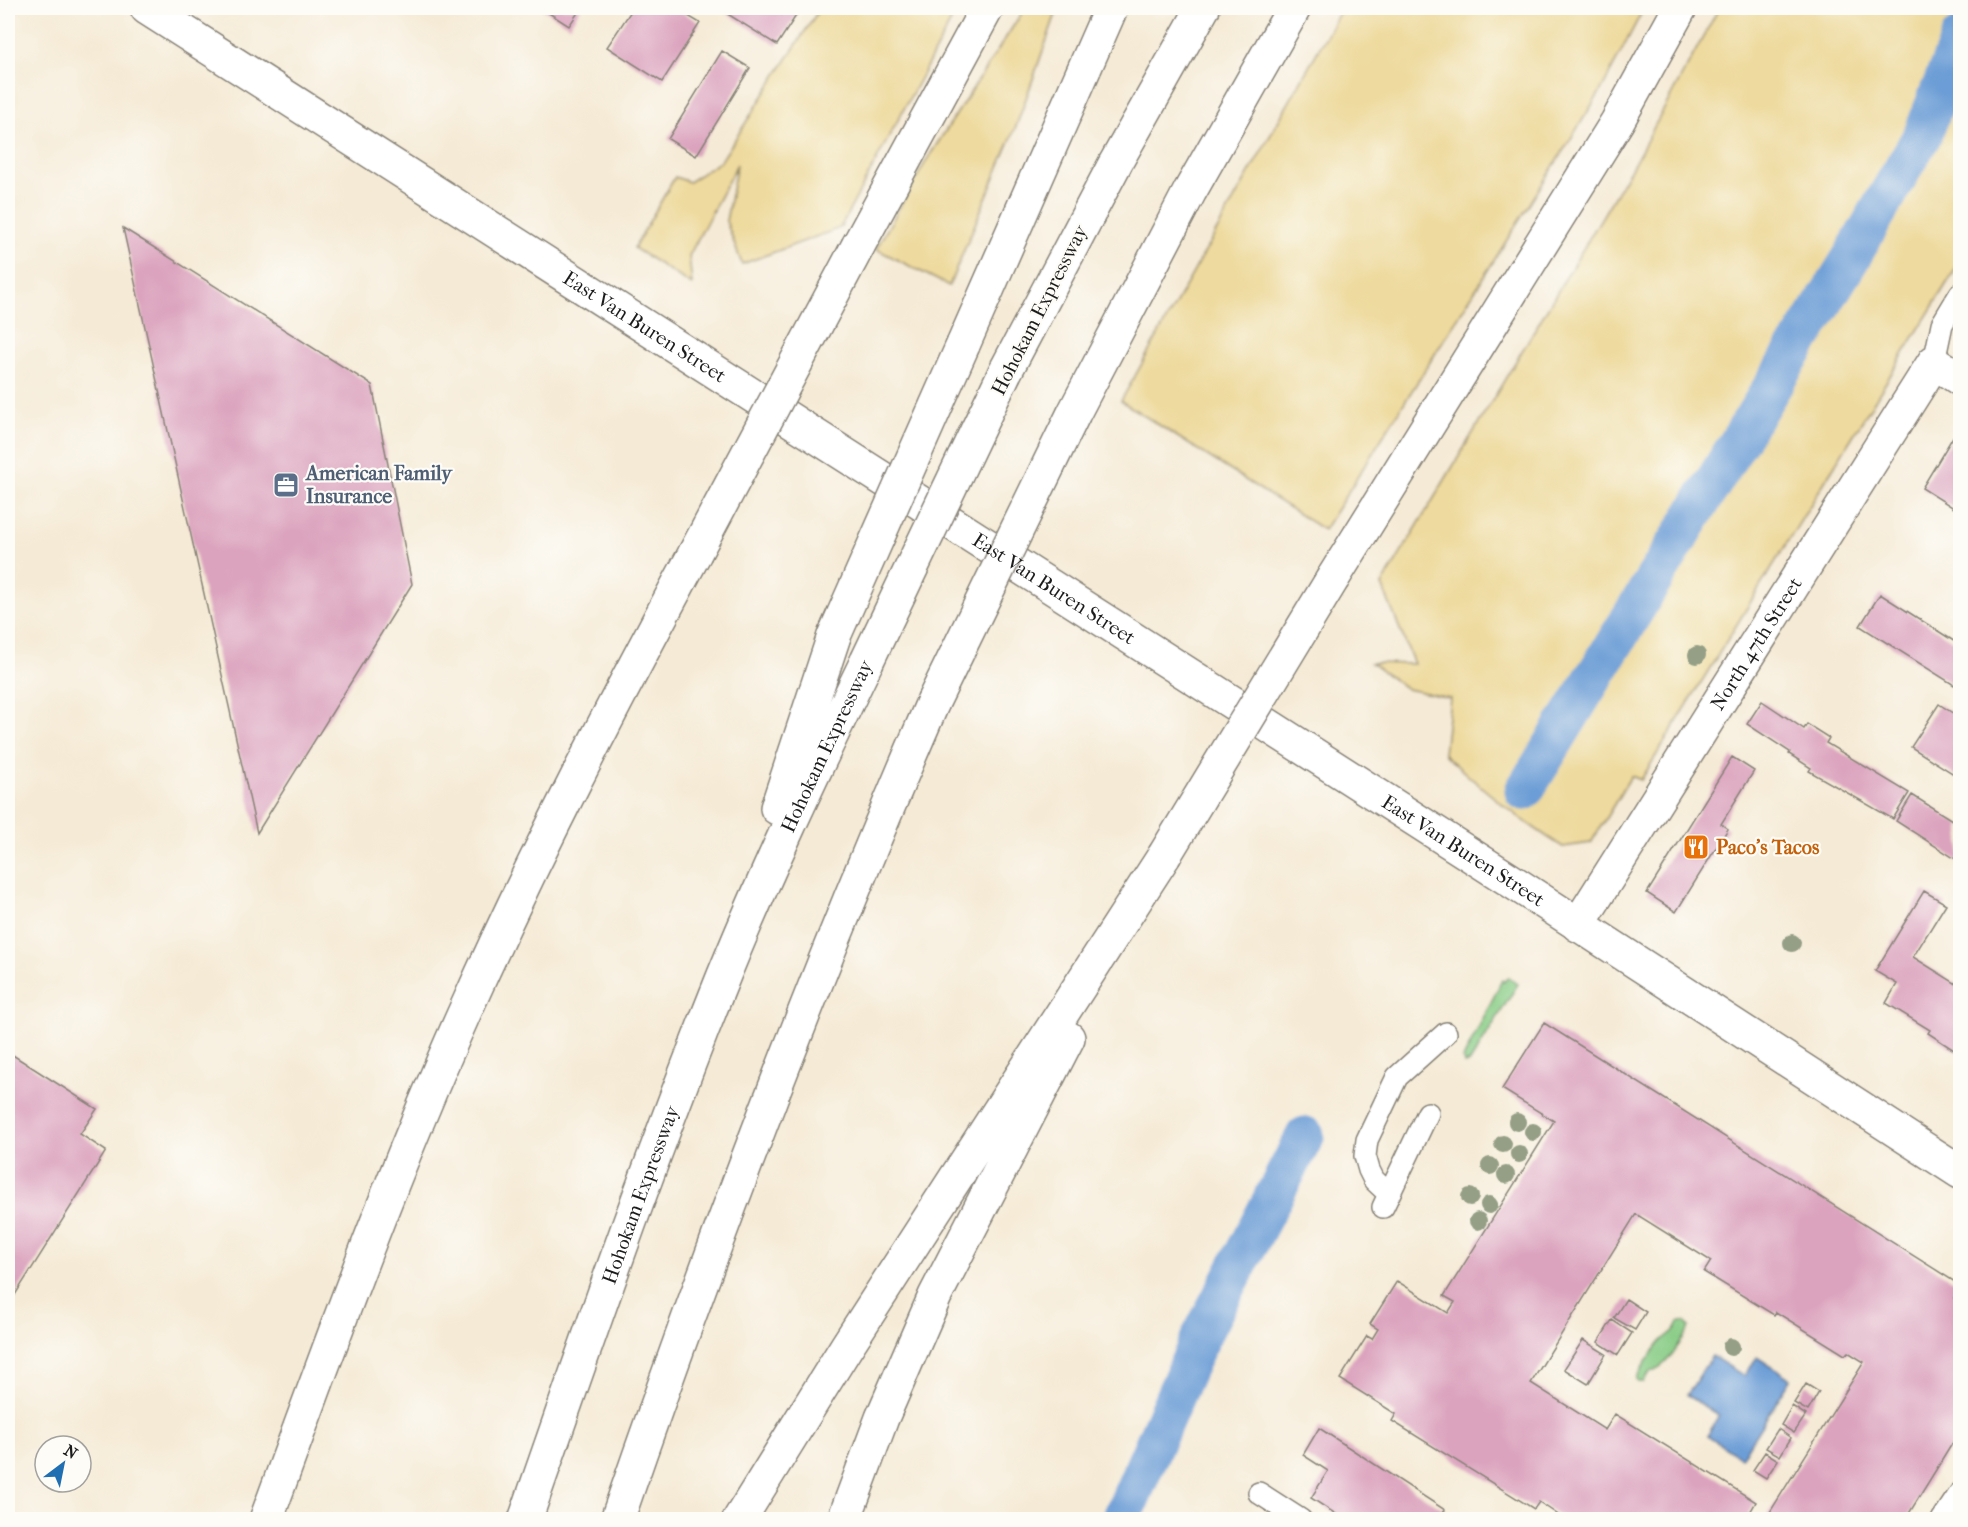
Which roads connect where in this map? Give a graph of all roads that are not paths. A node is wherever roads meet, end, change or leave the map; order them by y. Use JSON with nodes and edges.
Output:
{"nodes":[{"id":1,"x":147,"y":8,"type":"edge"},
{"id":2,"x":987,"y":8,"type":"edge"},
{"id":3,"x":1111,"y":8,"type":"edge"},
{"id":4,"x":1203,"y":8,"type":"edge"},
{"id":5,"x":1294,"y":8,"type":"edge"},
{"id":6,"x":1680,"y":8,"type":"edge"},
{"id":7,"x":1960,"y":294,"type":"edge"},
{"id":8,"x":1947,"y":370,"type":"edge"},
{"id":9,"x":1164,"y":856,"type":"junction"},
{"id":10,"x":1578,"y":925,"type":"junction"},
{"id":11,"x":717,"y":993,"type":"junction"},
{"id":12,"x":1446,"y":1033,"type":"dead end"},
{"id":13,"x":1428,"y":1113,"type":"dead end"},
{"id":14,"x":1960,"y":1172,"type":"edge"},
{"id":15,"x":1259,"y":1493,"type":"dead end"},
{"id":16,"x":1960,"y":1493,"type":"edge"},
{"id":17,"x":266,"y":1520,"type":"edge"},
{"id":18,"x":525,"y":1520,"type":"edge"},
{"id":19,"x":617,"y":1520,"type":"edge"},
{"id":20,"x":739,"y":1520,"type":"edge"},
{"id":21,"x":844,"y":1520,"type":"edge"},
{"id":22,"x":1301,"y":1520,"type":"edge"},
{"id":23,"x":1942,"y":1520,"type":"edge"}],
"edges":[{"from":1,"to":10,"type":"main road","name":"East Van Buren Street"},
{"from":2,"to":17,"type":"main road","bridge":true},
{"from":3,"to":11,"type":"main road","bridge":true},
{"from":4,"to":11,"type":"main road","name":"Hohokam Expressway","bridge":true},
{"from":5,"to":19,"type":"main road","bridge":true},
{"from":6,"to":9,"type":"main road","bridge":true},
{"from":7,"to":8,"type":"lane"},
{"from":8,"to":10,"type":"main road","name":"North 47th Street"},
{"from":9,"to":20,"type":"main road"},
{"from":9,"to":21,"type":"main road"},
{"from":10,"to":14,"type":"main road","name":"East Van Buren Street"},
{"from":11,"to":18,"type":"main road","name":"Hohokam Expressway"},
{"from":12,"to":13,"type":"lane"},
{"from":15,"to":22,"type":"lane"},
{"from":16,"to":23,"type":"lane"}]}
